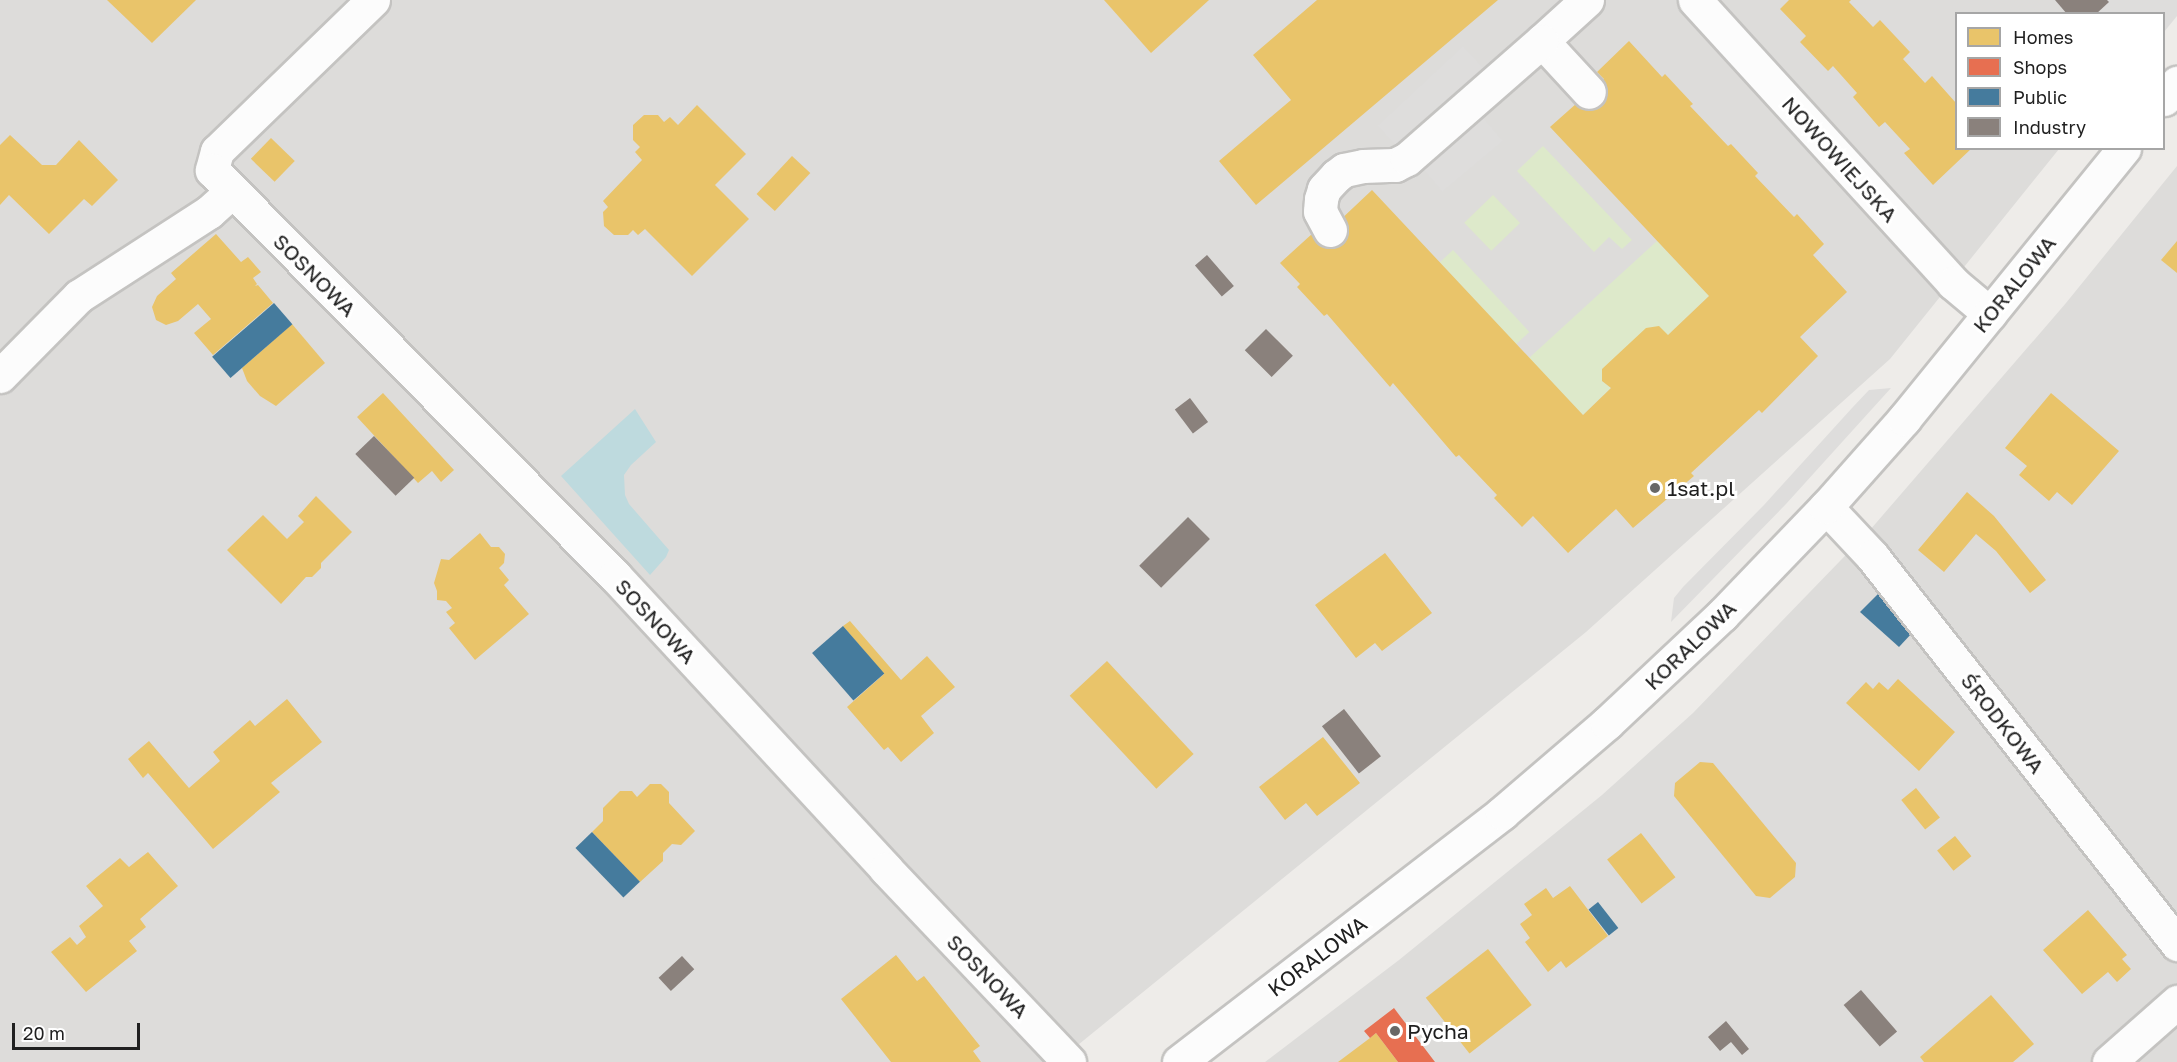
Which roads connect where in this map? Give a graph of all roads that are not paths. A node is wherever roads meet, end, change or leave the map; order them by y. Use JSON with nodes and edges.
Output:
{"nodes":[{"id":1,"x":373,"y":0,"type":"edge"},
{"id":2,"x":1587,"y":0,"type":"edge"},
{"id":3,"x":1695,"y":0,"type":"edge"},
{"id":4,"x":1542,"y":40,"type":"junction"},
{"id":5,"x":2177,"y":83,"type":"edge"},
{"id":6,"x":1589,"y":92,"type":"dead end"},
{"id":7,"x":2165,"y":97,"type":"edge"},
{"id":8,"x":2122,"y":150,"type":"edge"},
{"id":9,"x":232,"y":191,"type":"junction"},
{"id":10,"x":1330,"y":230,"type":"dead end"},
{"id":11,"x":1990,"y":314,"type":"junction"},
{"id":12,"x":0,"y":376,"type":"edge"},
{"id":13,"x":1826,"y":507,"type":"junction"},
{"id":14,"x":2177,"y":944,"type":"edge"},
{"id":15,"x":2177,"y":1002,"type":"edge"},
{"id":16,"x":1069,"y":1062,"type":"edge"},
{"id":17,"x":1179,"y":1062,"type":"edge"},
{"id":18,"x":2109,"y":1062,"type":"edge"}],
"edges":[{"from":1,"to":9,"type":"street","name":"SOSNOWA"},
{"from":2,"to":4,"type":"street"},
{"from":3,"to":11,"type":"street","name":"NOWOWIEJSKA"},
{"from":4,"to":6,"type":"street"},
{"from":4,"to":10,"type":"street"},
{"from":5,"to":7,"type":"street"},
{"from":8,"to":11,"type":"street","name":"KORALOWA"},
{"from":9,"to":12,"type":"street"},
{"from":9,"to":16,"type":"street","name":"SOSNOWA"},
{"from":11,"to":13,"type":"street","name":"KORALOWA"},
{"from":13,"to":14,"type":"street","name":"ŚRODKOWA"},
{"from":13,"to":17,"type":"street","name":"KORALOWA"},
{"from":15,"to":18,"type":"street"}]}
